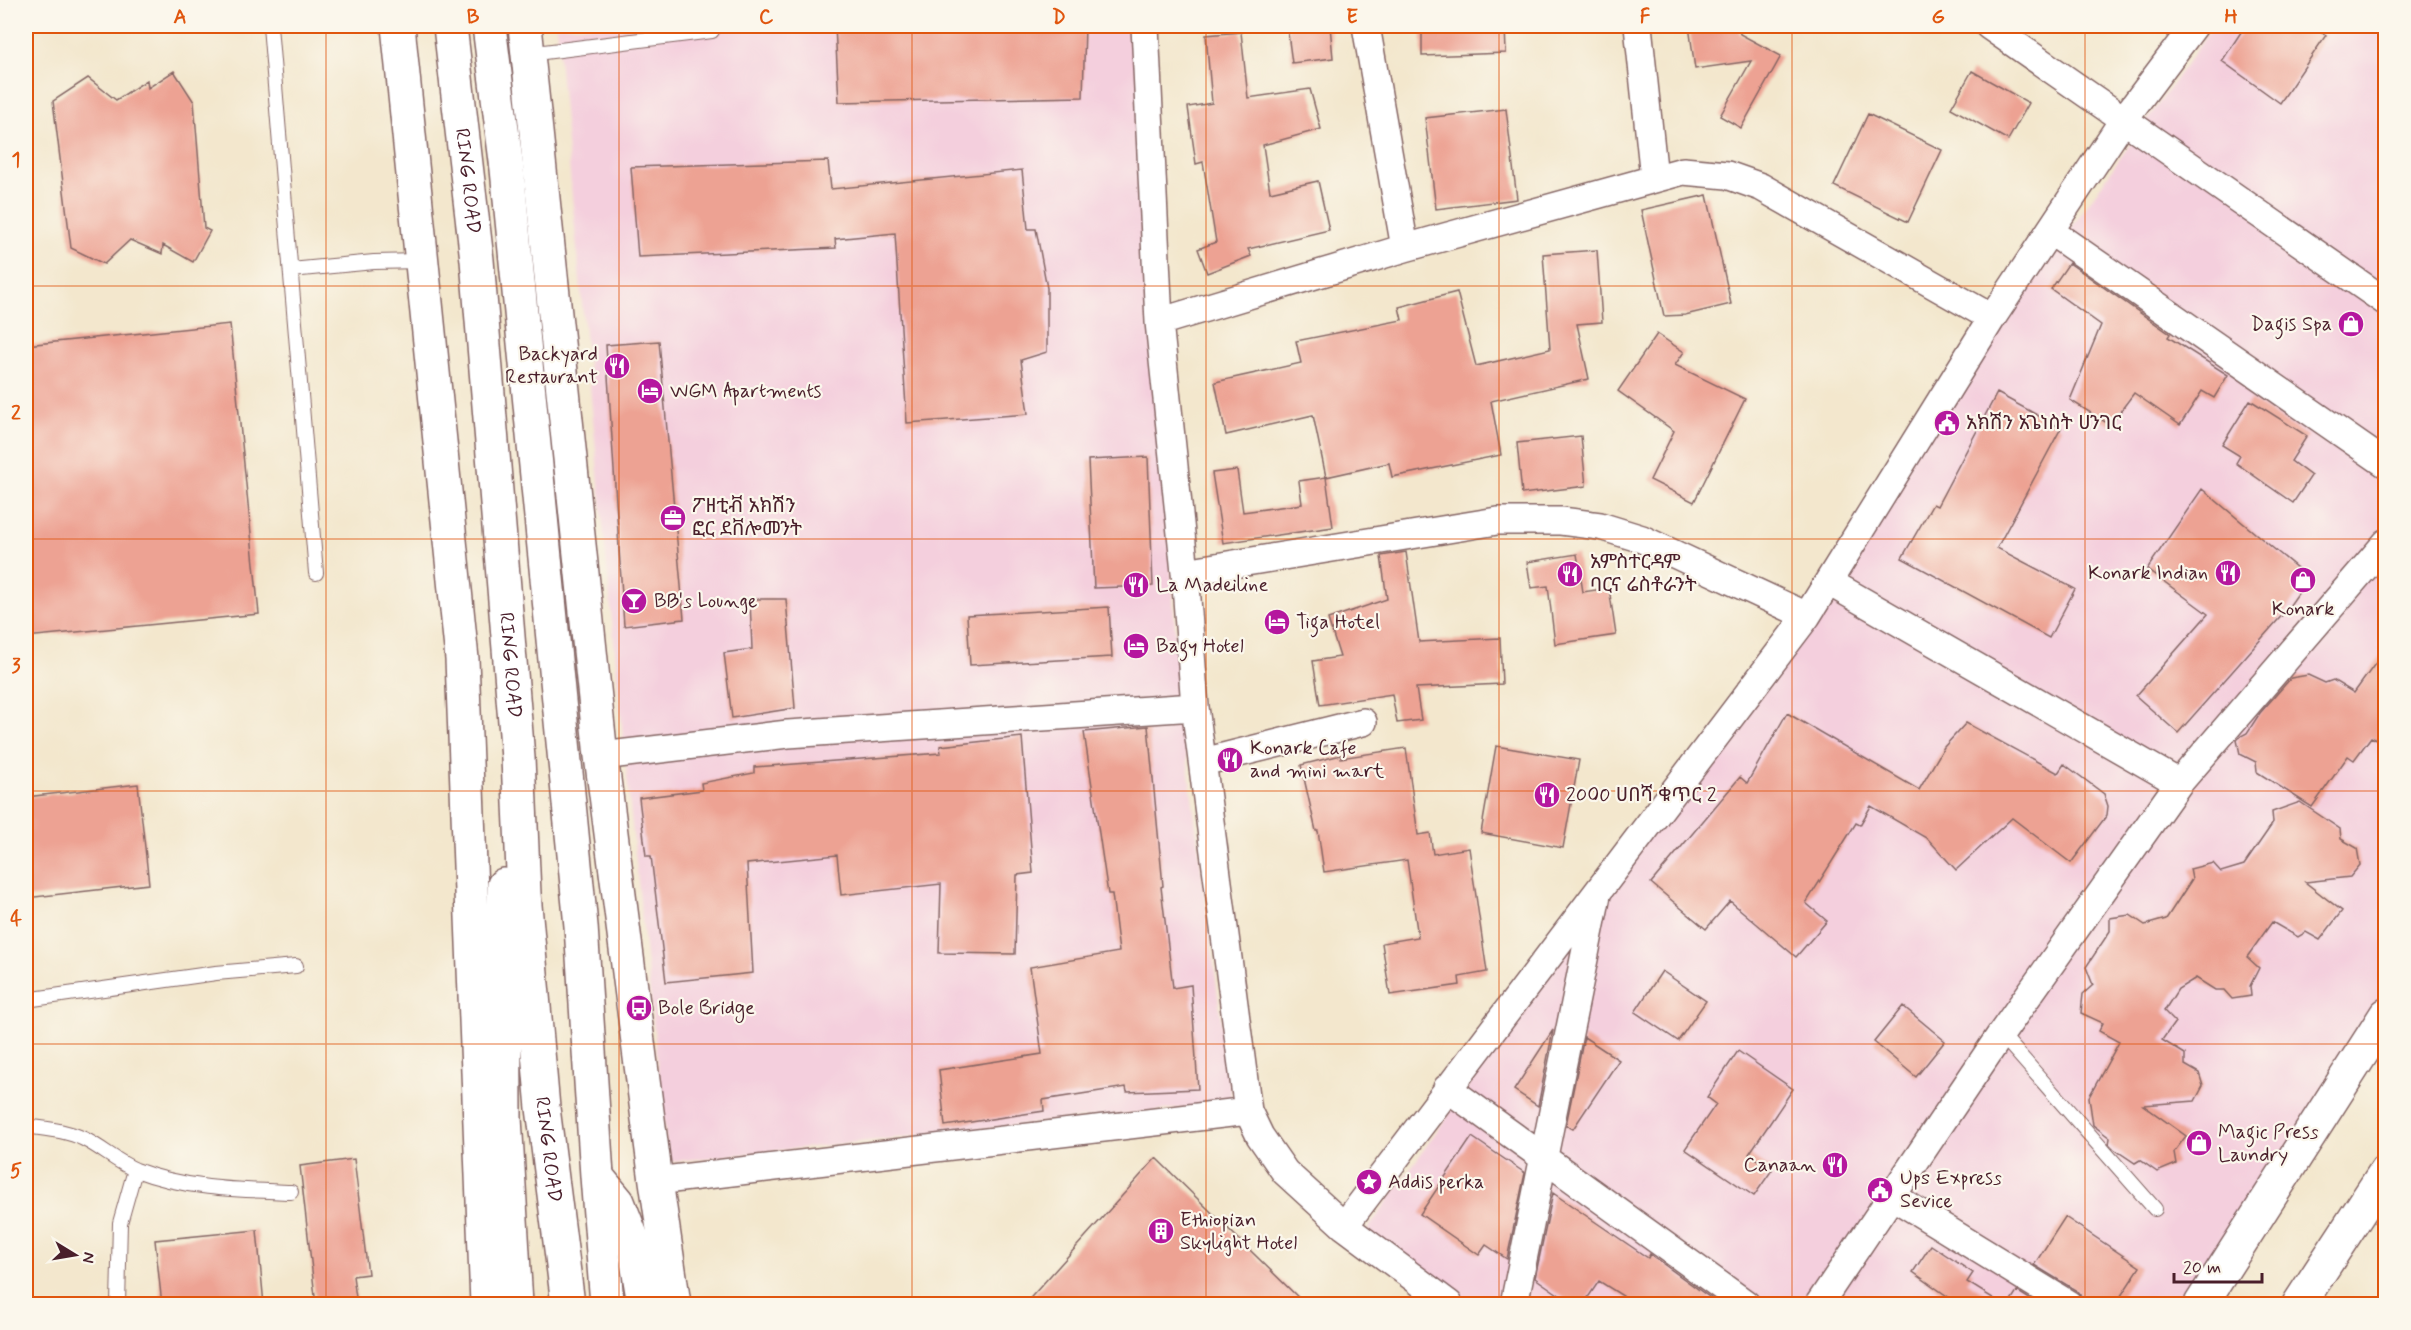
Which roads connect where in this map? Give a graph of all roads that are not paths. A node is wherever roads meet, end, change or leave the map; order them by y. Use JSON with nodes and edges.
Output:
{"nodes":[{"id":1,"x":270,"y":26,"type":"edge"},
{"id":2,"x":398,"y":26,"type":"edge"},
{"id":3,"x":450,"y":26,"type":"edge"},
{"id":4,"x":489,"y":26,"type":"edge"},
{"id":5,"x":715,"y":26,"type":"edge"},
{"id":6,"x":1145,"y":26,"type":"edge"},
{"id":7,"x":1366,"y":26,"type":"edge"},
{"id":8,"x":1638,"y":26,"type":"edge"},
{"id":9,"x":1989,"y":26,"type":"edge"},
{"id":10,"x":2194,"y":26,"type":"edge"},
{"id":11,"x":527,"y":40,"type":"edge"},
{"id":12,"x":2124,"y":119,"type":"junction"},
{"id":13,"x":1654,"y":178,"type":"junction"},
{"id":14,"x":2050,"y":231,"type":"junction"},
{"id":15,"x":1405,"y":248,"type":"junction"},
{"id":16,"x":421,"y":261,"type":"junction"},
{"id":17,"x":291,"y":270,"type":"junction"},
{"id":18,"x":2385,"y":302,"type":"edge"},
{"id":19,"x":1992,"y":318,"type":"junction"},
{"id":20,"x":1159,"y":322,"type":"junction"},
{"id":21,"x":2385,"y":464,"type":"edge"},
{"id":22,"x":2385,"y":543,"type":"edge"},
{"id":23,"x":1185,"y":572,"type":"junction"},
{"id":24,"x":316,"y":573,"type":"dead end"},
{"id":25,"x":1829,"y":582,"type":"junction"},
{"id":26,"x":1807,"y":616,"type":"junction"},
{"id":27,"x":1195,"y":707,"type":"junction"},
{"id":28,"x":1364,"y":722,"type":"dead end"},
{"id":29,"x":601,"y":756,"type":"junction"},
{"id":30,"x":518,"y":758,"type":"junction"},
{"id":31,"x":1203,"y":762,"type":"junction"},
{"id":32,"x":2179,"y":783,"type":"junction"},
{"id":33,"x":1599,"y":888,"type":"junction"},
{"id":34,"x":296,"y":966,"type":"dead end"},
{"id":35,"x":26,"y":1000,"type":"edge"},
{"id":36,"x":2385,"y":1015,"type":"edge"},
{"id":37,"x":2001,"y":1034,"type":"junction"},
{"id":38,"x":1447,"y":1088,"type":"junction"},
{"id":39,"x":1248,"y":1111,"type":"junction"},
{"id":40,"x":26,"y":1126,"type":"edge"},
{"id":41,"x":135,"y":1170,"type":"junction"},
{"id":42,"x":2385,"y":1171,"type":"edge"},
{"id":43,"x":597,"y":1176,"type":"junction"},
{"id":44,"x":656,"y":1181,"type":"junction"},
{"id":45,"x":291,"y":1192,"type":"dead end"},
{"id":46,"x":2155,"y":1209,"type":"dead end"},
{"id":47,"x":1344,"y":1226,"type":"junction"},
{"id":48,"x":118,"y":1305,"type":"edge"},
{"id":49,"x":487,"y":1305,"type":"edge"},
{"id":50,"x":516,"y":1305,"type":"edge"},
{"id":51,"x":568,"y":1305,"type":"edge"},
{"id":52,"x":607,"y":1305,"type":"edge"},
{"id":53,"x":644,"y":1305,"type":"edge"},
{"id":54,"x":674,"y":1305,"type":"edge"},
{"id":55,"x":1449,"y":1305,"type":"edge"},
{"id":56,"x":1514,"y":1305,"type":"edge"},
{"id":57,"x":1746,"y":1305,"type":"edge"},
{"id":58,"x":1807,"y":1305,"type":"edge"},
{"id":59,"x":1819,"y":1305,"type":"edge"},
{"id":60,"x":2068,"y":1305,"type":"edge"},
{"id":61,"x":2201,"y":1305,"type":"edge"},
{"id":62,"x":2299,"y":1305,"type":"edge"}],
"edges":[{"from":1,"to":17,"type":"lane"},
{"from":2,"to":16,"type":"main road"},
{"from":3,"to":30,"type":"main road","name":"RING ROAD"},
{"from":4,"to":43,"type":"main road","name":"RING ROAD"},
{"from":5,"to":11,"type":"lane"},
{"from":6,"to":20,"type":"street"},
{"from":7,"to":15,"type":"street"},
{"from":8,"to":13,"type":"street"},
{"from":9,"to":12,"type":"street"},
{"from":10,"to":12,"type":"street"},
{"from":11,"to":29,"type":"main road"},
{"from":12,"to":14,"type":"street"},
{"from":12,"to":18,"type":"street"},
{"from":13,"to":15,"type":"street"},
{"from":13,"to":19,"type":"street"},
{"from":14,"to":19,"type":"street"},
{"from":14,"to":21,"type":"street"},
{"from":15,"to":20,"type":"street"},
{"from":16,"to":17,"type":"lane"},
{"from":16,"to":49,"type":"main road"},
{"from":17,"to":24,"type":"lane"},
{"from":19,"to":25,"type":"street"},
{"from":20,"to":23,"type":"street"},
{"from":22,"to":32,"type":"street"},
{"from":23,"to":26,"type":"street"},
{"from":23,"to":27,"type":"street"},
{"from":25,"to":26,"type":"street"},
{"from":25,"to":32,"type":"street"},
{"from":26,"to":33,"type":"street"},
{"from":27,"to":29,"type":"street"},
{"from":27,"to":31,"type":"street"},
{"from":28,"to":31,"type":"street"},
{"from":29,"to":44,"type":"main road"},
{"from":30,"to":50,"type":"main road"},
{"from":30,"to":51,"type":"main road","name":"RING ROAD"},
{"from":31,"to":39,"type":"street"},
{"from":32,"to":37,"type":"street"},
{"from":33,"to":38,"type":"street"},
{"from":33,"to":56,"type":"street"},
{"from":34,"to":35,"type":"lane"},
{"from":36,"to":61,"type":"main road"},
{"from":37,"to":46,"type":"lane"},
{"from":37,"to":59,"type":"street"},
{"from":38,"to":47,"type":"street"},
{"from":38,"to":57,"type":"street"},
{"from":39,"to":44,"type":"street"},
{"from":39,"to":47,"type":"street"},
{"from":40,"to":41,"type":"lane"},
{"from":41,"to":45,"type":"lane"},
{"from":41,"to":48,"type":"lane"},
{"from":42,"to":62,"type":"main road"},
{"from":43,"to":52,"type":"main road","name":"RING ROAD"},
{"from":43,"to":53,"type":"main road"},
{"from":44,"to":54,"type":"main road"},
{"from":47,"to":55,"type":"street"},
{"from":58,"to":60,"type":"street"}]}
